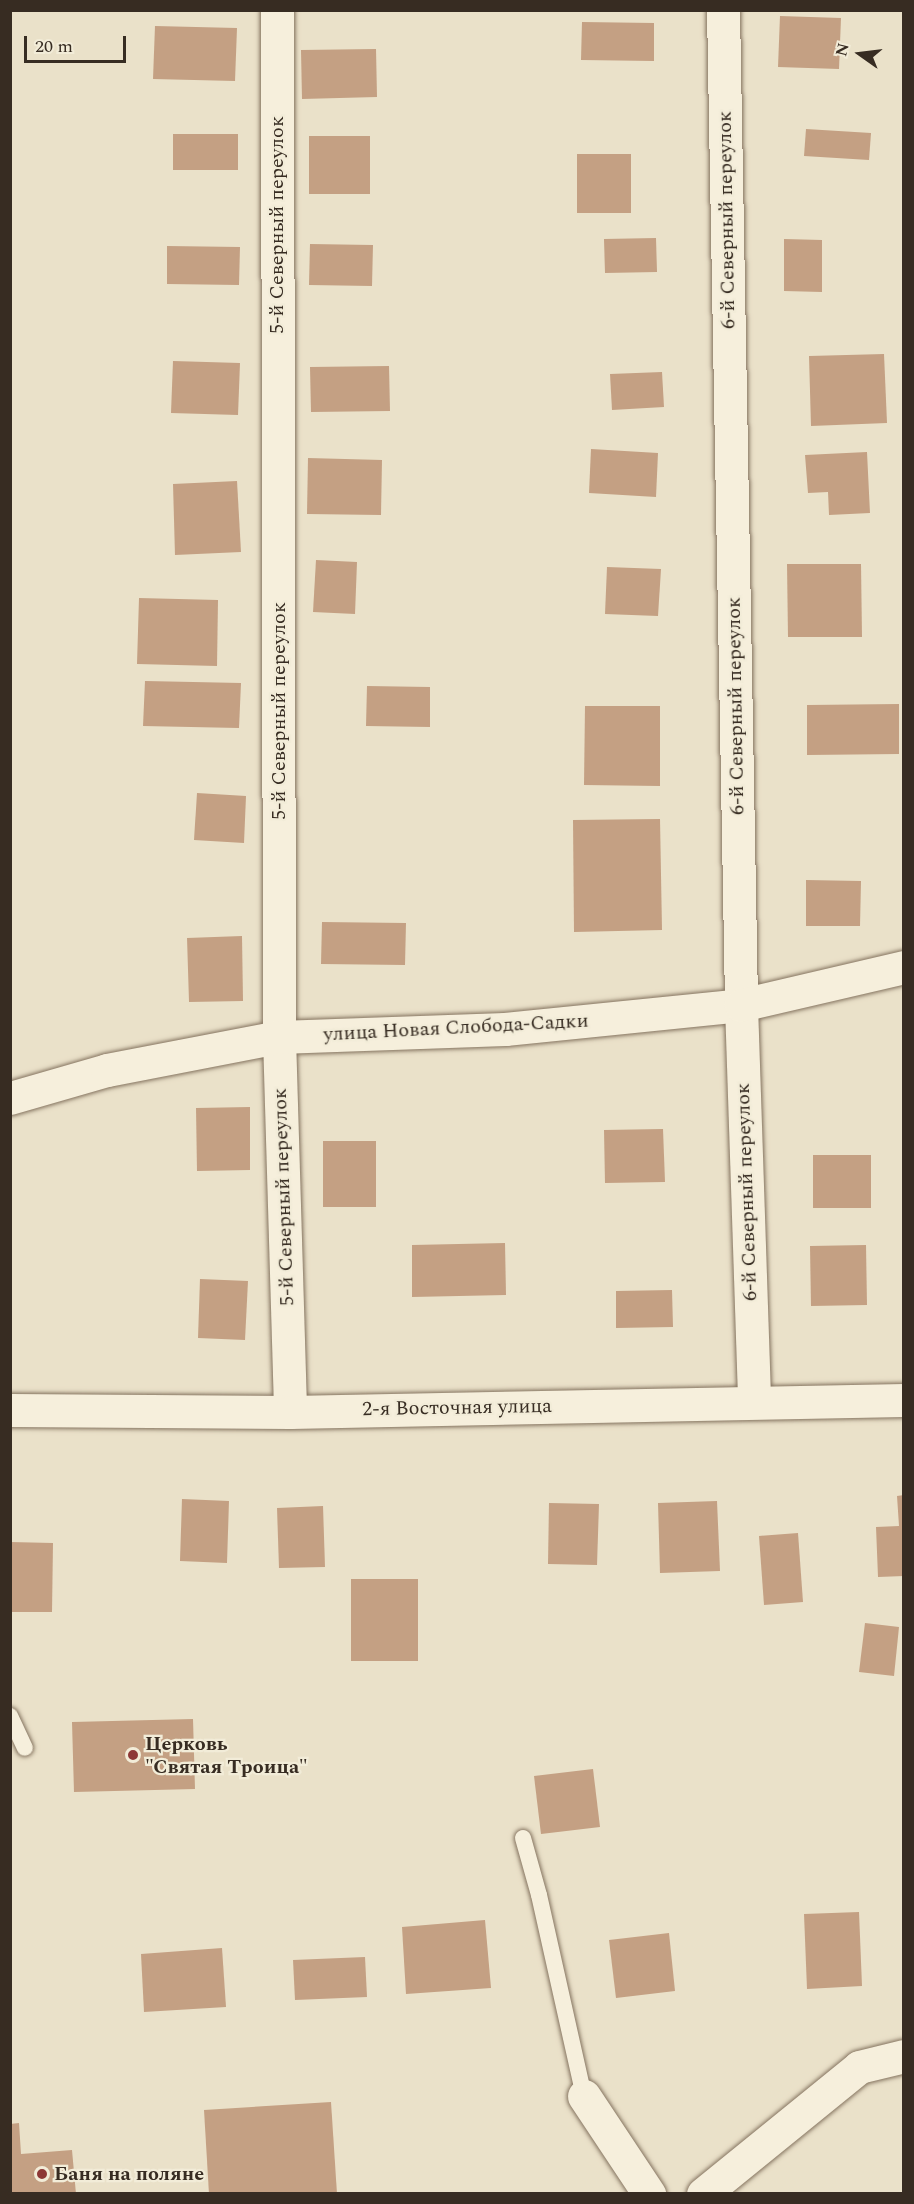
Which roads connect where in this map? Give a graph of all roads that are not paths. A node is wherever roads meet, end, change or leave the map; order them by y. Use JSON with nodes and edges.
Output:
{"nodes":[{"id":1,"x":277,"y":10,"type":"edge"},
{"id":2,"x":723,"y":10,"type":"edge"},
{"id":3,"x":903,"y":967,"type":"edge"},
{"id":4,"x":741,"y":1005,"type":"junction"},
{"id":5,"x":279,"y":1037,"type":"junction"},
{"id":6,"x":10,"y":1098,"type":"edge"},
{"id":7,"x":903,"y":1400,"type":"edge"},
{"id":8,"x":754,"y":1401,"type":"junction"},
{"id":9,"x":10,"y":1410,"type":"edge"},
{"id":10,"x":290,"y":1412,"type":"junction"},
{"id":11,"x":10,"y":1716,"type":"edge"},
{"id":12,"x":25,"y":1748,"type":"dead end"},
{"id":13,"x":522,"y":1838,"type":"dead end"},
{"id":14,"x":903,"y":2056,"type":"edge"},
{"id":15,"x":584,"y":2096,"type":"joint"},
{"id":16,"x":649,"y":2193,"type":"edge"},
{"id":17,"x":703,"y":2193,"type":"edge"}],
"edges":[{"from":1,"to":5,"type":"street","name":"5-й Северный переулок"},
{"from":2,"to":4,"type":"street","name":"6-й Северный переулок"},
{"from":3,"to":4,"type":"street","name":"улица Новая Слобода-Садки"},
{"from":4,"to":5,"type":"street","name":"улица Новая Слобода-Садки"},
{"from":4,"to":8,"type":"street","name":"6-й Северный переулок"},
{"from":5,"to":6,"type":"street","name":"улица Новая Слобода-Садки"},
{"from":5,"to":10,"type":"street","name":"5-й Северный переулок"},
{"from":7,"to":8,"type":"street","name":"2-я Восточная улица"},
{"from":8,"to":10,"type":"street","name":"2-я Восточная улица"},
{"from":9,"to":10,"type":"street","name":"2-я Восточная улица"},
{"from":11,"to":12,"type":"lane"},
{"from":13,"to":15,"type":"lane"},
{"from":14,"to":17,"type":"street"},
{"from":15,"to":16,"type":"street"}]}
